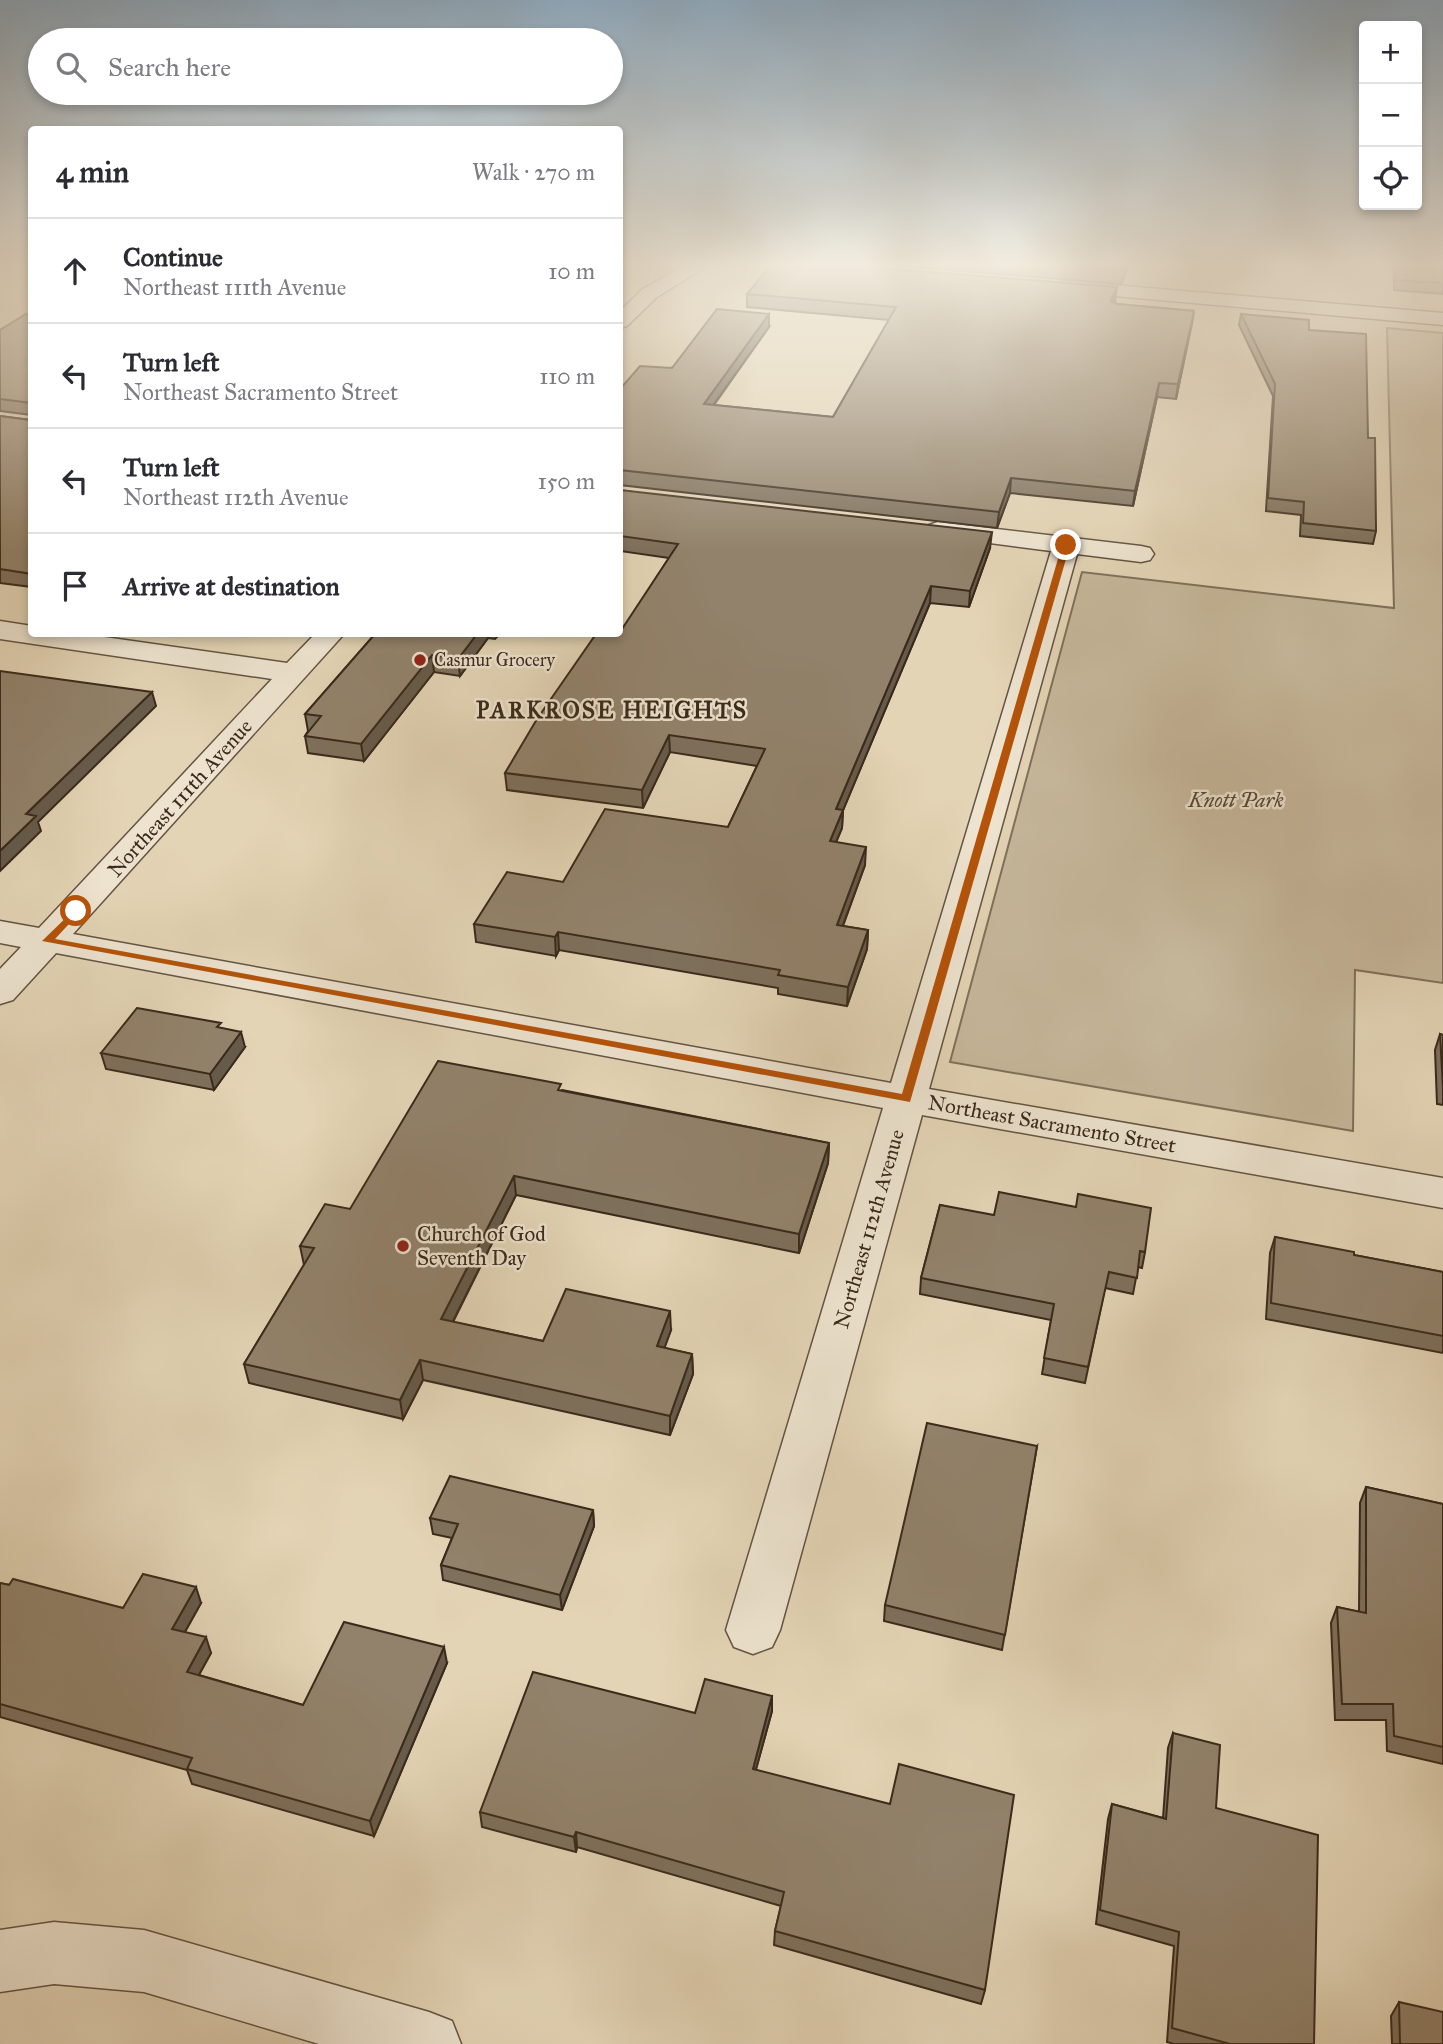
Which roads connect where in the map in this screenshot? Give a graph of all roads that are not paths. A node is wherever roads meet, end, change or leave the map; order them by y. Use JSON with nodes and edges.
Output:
{"nodes":[{"id":1,"x":917,"y":528,"type":"edge"},
{"id":2,"x":1066,"y":545,"type":"junction"},
{"id":3,"x":1142,"y":554,"type":"dead end"},
{"id":4,"x":0,"y":630,"type":"edge"},
{"id":5,"x":28,"y":634,"type":"edge"},
{"id":6,"x":48,"y":637,"type":"edge"},
{"id":7,"x":327,"y":637,"type":"edge"},
{"id":8,"x":294,"y":673,"type":"junction"},
{"id":9,"x":0,"y":932,"type":"edge"},
{"id":10,"x":47,"y":941,"type":"junction"},
{"id":11,"x":0,"y":992,"type":"edge"},
{"id":12,"x":906,"y":1099,"type":"junction"},
{"id":13,"x":1443,"y":1193,"type":"edge"},
{"id":14,"x":753,"y":1630,"type":"dead end"},
{"id":15,"x":0,"y":1961,"type":"edge"},
{"id":16,"x":429,"y":2044,"type":"edge"}],
"edges":[{"from":1,"to":2,"type":"street"},
{"from":2,"to":3,"type":"street"},
{"from":2,"to":12,"type":"street","name":"Northeast 112th Avenue"},
{"from":4,"to":5,"type":"street"},
{"from":6,"to":8,"type":"street"},
{"from":7,"to":8,"type":"street","name":"Northeast 111th Avenue"},
{"from":8,"to":10,"type":"street","name":"Northeast 111th Avenue"},
{"from":9,"to":10,"type":"street","name":"Northeast Sacramento Street"},
{"from":10,"to":11,"type":"street","name":"Northeast 111th Avenue"},
{"from":10,"to":12,"type":"street","name":"Northeast Sacramento Street"},
{"from":12,"to":13,"type":"street","name":"Northeast Sacramento Street"},
{"from":12,"to":14,"type":"street","name":"Northeast 112th Avenue"},
{"from":15,"to":16,"type":"street"}]}
